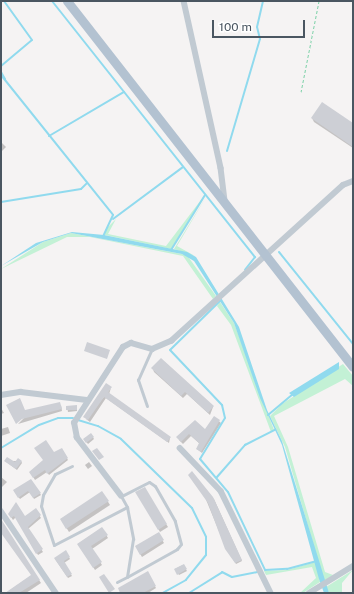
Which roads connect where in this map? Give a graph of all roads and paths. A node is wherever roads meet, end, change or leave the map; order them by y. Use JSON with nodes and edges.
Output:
{"nodes":[{"id":1,"x":67,"y":1,"type":"edge"},
{"id":2,"x":184,"y":1,"type":"edge"},
{"id":3,"x":319,"y":1,"type":"edge"},
{"id":4,"x":301,"y":92,"type":"dead end"},
{"id":5,"x":353,"y":181,"type":"edge"},
{"id":6,"x":225,"y":202,"type":"junction"},
{"id":7,"x":266,"y":255,"type":"junction"},
{"id":8,"x":152,"y":349,"type":"junction"},
{"id":9,"x":353,"y":367,"type":"edge"},
{"id":10,"x":1,"y":395,"type":"edge"},
{"id":11,"x":87,"y":400,"type":"junction"},
{"id":12,"x":147,"y":406,"type":"dead end"},
{"id":13,"x":180,"y":448,"type":"dead end"},
{"id":14,"x":72,"y":466,"type":"dead end"},
{"id":15,"x":121,"y":496,"type":"junction"},
{"id":16,"x":127,"y":507,"type":"junction"},
{"id":17,"x":1,"y":511,"type":"edge"},
{"id":18,"x":353,"y":566,"type":"edge"},
{"id":19,"x":127,"y":576,"type":"junction"},
{"id":20,"x":117,"y":582,"type":"dead end"},
{"id":21,"x":56,"y":593,"type":"edge"},
{"id":22,"x":271,"y":593,"type":"edge"},
{"id":23,"x":309,"y":593,"type":"edge"}],
"edges":[{"from":1,"to":6,"type":"main road"},
{"from":2,"to":6,"type":"street"},
{"from":3,"to":4,"type":"path"},
{"from":5,"to":7,"type":"street"},
{"from":6,"to":7,"type":"main road"},
{"from":7,"to":8,"type":"street"},
{"from":7,"to":9,"type":"main road"},
{"from":8,"to":11,"type":"street"},
{"from":8,"to":12,"type":"lane"},
{"from":10,"to":11,"type":"street"},
{"from":11,"to":15,"type":"street"},
{"from":13,"to":22,"type":"street"},
{"from":14,"to":16,"type":"lane"},
{"from":15,"to":16,"type":"lane"},
{"from":15,"to":19,"type":"lane"},
{"from":16,"to":19,"type":"lane"},
{"from":17,"to":21,"type":"street"},
{"from":18,"to":23,"type":"street"},
{"from":19,"to":20,"type":"lane"}]}
